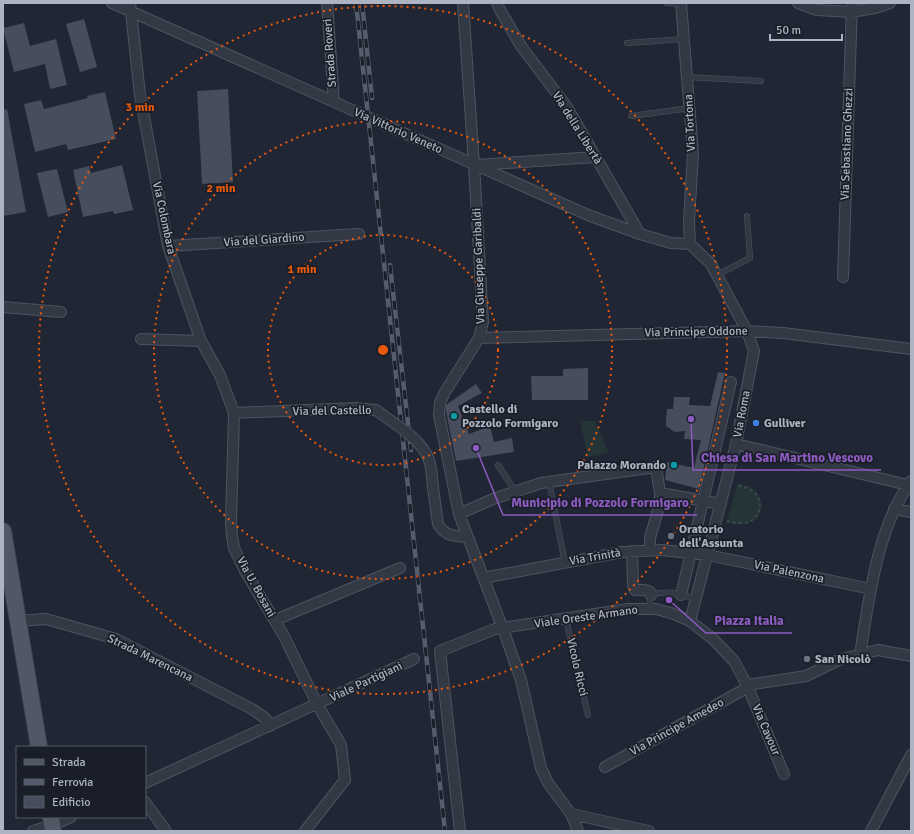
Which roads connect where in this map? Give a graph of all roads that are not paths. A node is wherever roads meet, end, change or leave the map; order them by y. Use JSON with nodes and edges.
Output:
{"nodes":[{"id":1,"x":112,"y":3,"type":"edge"},
{"id":2,"x":327,"y":3,"type":"edge"},
{"id":3,"x":463,"y":3,"type":"edge"},
{"id":4,"x":497,"y":3,"type":"edge"},
{"id":5,"x":667,"y":3,"type":"edge"},
{"id":6,"x":798,"y":3,"type":"edge"},
{"id":7,"x":890,"y":3,"type":"edge"},
{"id":8,"x":682,"y":4,"type":"edge"},
{"id":9,"x":131,"y":8,"type":"edge"},
{"id":10,"x":852,"y":8,"type":"edge"},
{"id":11,"x":684,"y":39,"type":"junction"},
{"id":12,"x":627,"y":43,"type":"dead end"},
{"id":13,"x":687,"y":77,"type":"junction"},
{"id":14,"x":761,"y":82,"type":"dead end"},
{"id":15,"x":334,"y":102,"type":"junction"},
{"id":16,"x":690,"y":108,"type":"junction"},
{"id":17,"x":630,"y":116,"type":"dead end"},
{"id":18,"x":596,"y":157,"type":"junction"},
{"id":19,"x":474,"y":165,"type":"junction"},
{"id":20,"x":748,"y":216,"type":"dead end"},
{"id":21,"x":359,"y":234,"type":"dead end"},
{"id":22,"x":640,"y":234,"type":"junction"},
{"id":23,"x":690,"y":244,"type":"junction"},
{"id":24,"x":168,"y":246,"type":"junction"},
{"id":25,"x":716,"y":275,"type":"junction"},
{"id":26,"x":843,"y":277,"type":"dead end"},
{"id":27,"x":3,"y":307,"type":"edge"},
{"id":28,"x":61,"y":312,"type":"dead end"},
{"id":29,"x":747,"y":331,"type":"junction"},
{"id":30,"x":479,"y":338,"type":"junction"},
{"id":31,"x":141,"y":339,"type":"dead end"},
{"id":32,"x":201,"y":341,"type":"junction"},
{"id":33,"x":911,"y":349,"type":"edge"},
{"id":34,"x":731,"y":382,"type":"dead end"},
{"id":35,"x":234,"y":413,"type":"junction"},
{"id":36,"x":736,"y":444,"type":"junction"},
{"id":37,"x":498,"y":465,"type":"dead end"},
{"id":38,"x":549,"y":481,"type":"junction"},
{"id":39,"x":909,"y":483,"type":"edge"},
{"id":40,"x":515,"y":491,"type":"junction"},
{"id":41,"x":660,"y":493,"type":"junction"},
{"id":42,"x":703,"y":501,"type":"junction"},
{"id":43,"x":721,"y":504,"type":"junction"},
{"id":44,"x":894,"y":509,"type":"junction"},
{"id":45,"x":911,"y":512,"type":"edge"},
{"id":46,"x":459,"y":514,"type":"junction"},
{"id":47,"x":3,"y":531,"type":"edge"},
{"id":48,"x":467,"y":537,"type":"junction"},
{"id":49,"x":650,"y":550,"type":"junction"},
{"id":50,"x":632,"y":551,"type":"junction"},
{"id":51,"x":691,"y":553,"type":"junction"},
{"id":52,"x":708,"y":555,"type":"junction"},
{"id":53,"x":565,"y":563,"type":"junction"},
{"id":54,"x":400,"y":568,"type":"dead end"},
{"id":55,"x":483,"y":578,"type":"junction"},
{"id":56,"x":871,"y":590,"type":"junction"},
{"id":57,"x":651,"y":595,"type":"junction"},
{"id":58,"x":681,"y":595,"type":"junction"},
{"id":59,"x":696,"y":599,"type":"junction"},
{"id":60,"x":649,"y":609,"type":"junction"},
{"id":61,"x":566,"y":619,"type":"junction"},
{"id":62,"x":18,"y":620,"type":"junction"},
{"id":63,"x":275,"y":620,"type":"junction"},
{"id":64,"x":690,"y":621,"type":"junction"},
{"id":65,"x":503,"y":629,"type":"junction"},
{"id":66,"x":860,"y":655,"type":"junction"},
{"id":67,"x":911,"y":656,"type":"edge"},
{"id":68,"x":414,"y":659,"type":"dead end"},
{"id":69,"x":747,"y":685,"type":"junction"},
{"id":70,"x":317,"y":704,"type":"junction"},
{"id":71,"x":588,"y":715,"type":"dead end"},
{"id":72,"x":270,"y":726,"type":"junction"},
{"id":73,"x":39,"y":746,"type":"edge"},
{"id":74,"x":911,"y":755,"type":"edge"},
{"id":75,"x":605,"y":767,"type":"dead end"},
{"id":76,"x":784,"y":774,"type":"dead end"},
{"id":77,"x":146,"y":783,"type":"edge"},
{"id":78,"x":146,"y":803,"type":"edge"},
{"id":79,"x":571,"y":814,"type":"junction"},
{"id":80,"x":67,"y":818,"type":"edge"},
{"id":81,"x":52,"y":824,"type":"edge"},
{"id":82,"x":33,"y":831,"type":"edge"},
{"id":83,"x":166,"y":831,"type":"edge"},
{"id":84,"x":305,"y":831,"type":"edge"},
{"id":85,"x":460,"y":831,"type":"edge"},
{"id":86,"x":578,"y":831,"type":"edge"},
{"id":87,"x":649,"y":831,"type":"edge"},
{"id":88,"x":871,"y":831,"type":"edge"}],
"edges":[{"from":1,"to":9,"type":"street","name":"Via Vittorio Veneto"},
{"from":2,"to":15,"type":"street","name":"Strada Roveri"},
{"from":3,"to":19,"type":"street","name":"Via Giuseppe Garibaldi"},
{"from":4,"to":18,"type":"street","name":"Via della Libertà"},
{"from":5,"to":8,"type":"lane"},
{"from":6,"to":10,"type":"street"},
{"from":7,"to":10,"type":"street"},
{"from":8,"to":11,"type":"street","name":"Via Tortona"},
{"from":9,"to":15,"type":"street","name":"Via Vittorio Veneto"},
{"from":9,"to":24,"type":"street","name":"Via Colombara"},
{"from":10,"to":26,"type":"street","name":"Via Sebastiano Ghezzi"},
{"from":11,"to":12,"type":"lane"},
{"from":11,"to":13,"type":"street","name":"Via Tortona"},
{"from":13,"to":14,"type":"lane"},
{"from":13,"to":16,"type":"street","name":"Via Tortona"},
{"from":15,"to":19,"type":"street","name":"Via Vittorio Veneto"},
{"from":16,"to":17,"type":"lane"},
{"from":16,"to":23,"type":"street","name":"Via Tortona"},
{"from":18,"to":19,"type":"street"},
{"from":18,"to":22,"type":"street","name":"Via della Libertà"},
{"from":19,"to":22,"type":"street","name":"Via Vittorio Veneto"},
{"from":19,"to":30,"type":"street","name":"Via Giuseppe Garibaldi"},
{"from":20,"to":25,"type":"lane"},
{"from":21,"to":24,"type":"street","name":"Via del Giardino"},
{"from":22,"to":23,"type":"street","name":"Via Vittorio Veneto"},
{"from":23,"to":25,"type":"street","name":"Via Roma"},
{"from":24,"to":32,"type":"street","name":"Via Colombara"},
{"from":25,"to":29,"type":"street","name":"Via Roma"},
{"from":27,"to":28,"type":"street"},
{"from":29,"to":30,"type":"street","name":"Via Principe Oddone"},
{"from":29,"to":33,"type":"street","name":"Via Principe Oddone"},
{"from":29,"to":36,"type":"street","name":"Via Roma"},
{"from":30,"to":46,"type":"street","name":"Via Giuseppe Garibaldi"},
{"from":31,"to":32,"type":"street"},
{"from":32,"to":35,"type":"street","name":"Via Colombara"},
{"from":34,"to":42,"type":"street"},
{"from":35,"to":48,"type":"street","name":"Via del Castello","bridge":true},
{"from":35,"to":63,"type":"street","name":"Via U. Bosani"},
{"from":36,"to":39,"type":"street"},
{"from":36,"to":43,"type":"street","name":"Via Roma"},
{"from":37,"to":40,"type":"lane"},
{"from":38,"to":40,"type":"street"},
{"from":38,"to":41,"type":"street"},
{"from":38,"to":53,"type":"lane"},
{"from":39,"to":44,"type":"street"},
{"from":40,"to":46,"type":"street"},
{"from":41,"to":42,"type":"street"},
{"from":41,"to":49,"type":"street"},
{"from":42,"to":43,"type":"street"},
{"from":42,"to":51,"type":"street"},
{"from":43,"to":52,"type":"street","name":"Via Roma"},
{"from":44,"to":45,"type":"street"},
{"from":44,"to":56,"type":"street"},
{"from":46,"to":48,"type":"street","name":"Via Giuseppe Garibaldi"},
{"from":47,"to":62,"type":"main road"},
{"from":48,"to":55,"type":"street","name":"Via Giuseppe Garibaldi"},
{"from":49,"to":50,"type":"street","name":"Via Trinità"},
{"from":49,"to":51,"type":"street","name":"Via Trinità"},
{"from":50,"to":53,"type":"street","name":"Via Trinità"},
{"from":50,"to":57,"type":"street"},
{"from":51,"to":52,"type":"street","name":"Via Trinità"},
{"from":51,"to":58,"type":"street"},
{"from":52,"to":56,"type":"street","name":"Via Palenzona"},
{"from":52,"to":59,"type":"street","name":"Via Roma"},
{"from":53,"to":55,"type":"street","name":"Via Trinità"},
{"from":54,"to":63,"type":"street"},
{"from":55,"to":65,"type":"street","name":"Via Giuseppe Garibaldi"},
{"from":56,"to":66,"type":"street"},
{"from":57,"to":58,"type":"lane"},
{"from":57,"to":60,"type":"lane"},
{"from":58,"to":59,"type":"lane"},
{"from":59,"to":64,"type":"street","name":"Via Roma"},
{"from":60,"to":61,"type":"street","name":"Viale Oreste Armano"},
{"from":60,"to":64,"type":"street","name":"Viale Oreste Armano"},
{"from":61,"to":65,"type":"street","name":"Viale Oreste Armano"},
{"from":61,"to":71,"type":"lane","name":"Vicolo Ricci"},
{"from":62,"to":72,"type":"street","name":"Strada Marencana"},
{"from":62,"to":73,"type":"main road"},
{"from":63,"to":70,"type":"street","name":"Via U. Bosani"},
{"from":64,"to":69,"type":"street","name":"Viale Oreste Armano"},
{"from":65,"to":79,"type":"street","name":"Via Giuseppe Garibaldi"},
{"from":65,"to":85,"type":"street","name":"Viale Oreste Armano"},
{"from":66,"to":67,"type":"street"},
{"from":66,"to":69,"type":"street"},
{"from":68,"to":70,"type":"street","name":"Viale Partigiani"},
{"from":69,"to":75,"type":"street","name":"Via Principe Amedeo"},
{"from":69,"to":76,"type":"street","name":"Via Cavour"},
{"from":70,"to":72,"type":"street","name":"Viale Partigiani"},
{"from":70,"to":84,"type":"street","name":"Via U. Bosani"},
{"from":72,"to":77,"type":"street","name":"Viale Partigiani"},
{"from":74,"to":88,"type":"street"},
{"from":78,"to":83,"type":"street"},
{"from":79,"to":86,"type":"street","name":"Via Giuseppe Garibaldi"},
{"from":79,"to":87,"type":"street"},
{"from":80,"to":81,"type":"street"},
{"from":81,"to":82,"type":"street"}]}
